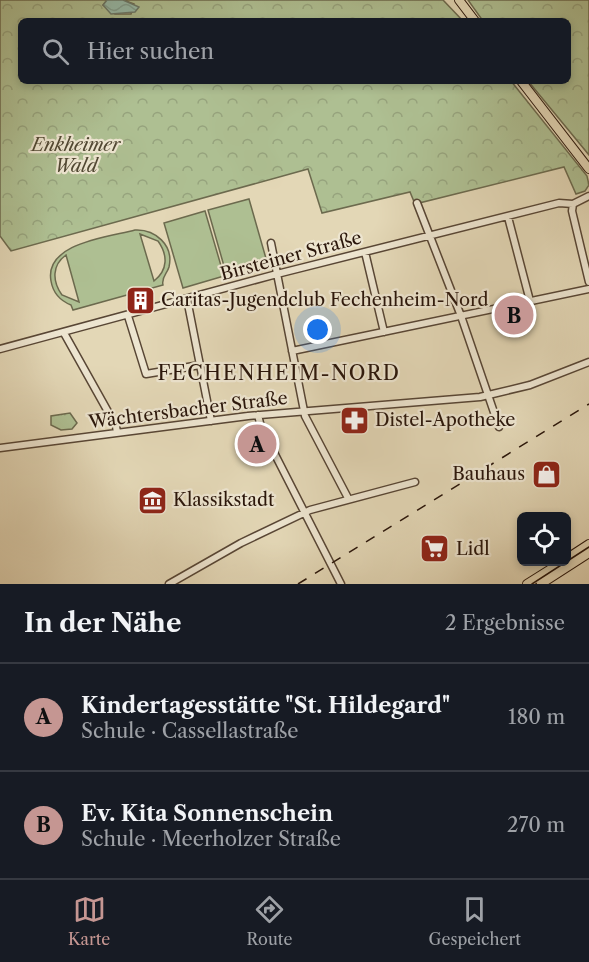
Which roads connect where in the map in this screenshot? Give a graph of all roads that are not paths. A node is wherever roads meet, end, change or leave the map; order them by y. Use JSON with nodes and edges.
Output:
{"nodes":[{"id":1,"x":459,"y":0,"type":"edge"},
{"id":2,"x":473,"y":18,"type":"edge"},
{"id":3,"x":523,"y":84,"type":"edge"},
{"id":4,"x":589,"y":169,"type":"edge"},
{"id":5,"x":589,"y":196,"type":"edge"},
{"id":6,"x":417,"y":203,"type":"dead end"},
{"id":7,"x":573,"y":204,"type":"junction"},
{"id":8,"x":508,"y":217,"type":"junction"},
{"id":9,"x":431,"y":235,"type":"junction"},
{"id":10,"x":271,"y":243,"type":"dead end"},
{"id":11,"x":364,"y":252,"type":"junction"},
{"id":12,"x":277,"y":274,"type":"junction"},
{"id":13,"x":589,"y":282,"type":"edge"},
{"id":14,"x":589,"y":289,"type":"edge"},
{"id":15,"x":187,"y":299,"type":"junction"},
{"id":16,"x":530,"y":302,"type":"junction"},
{"id":17,"x":128,"y":316,"type":"junction"},
{"id":18,"x":461,"y":316,"type":"junction"},
{"id":19,"x":384,"y":332,"type":"junction"},
{"id":20,"x":64,"y":333,"type":"junction"},
{"id":21,"x":0,"y":349,"type":"edge"},
{"id":22,"x":292,"y":351,"type":"junction"},
{"id":23,"x":589,"y":362,"type":"edge"},
{"id":24,"x":200,"y":365,"type":"junction"},
{"id":25,"x":490,"y":395,"type":"junction"},
{"id":26,"x":304,"y":412,"type":"junction"},
{"id":27,"x":258,"y":415,"type":"junction"},
{"id":28,"x":211,"y":421,"type":"junction"},
{"id":29,"x":499,"y":427,"type":"dead end"},
{"id":30,"x":117,"y":433,"type":"junction"},
{"id":31,"x":0,"y":448,"type":"edge"},
{"id":32,"x":415,"y":482,"type":"dead end"},
{"id":33,"x":348,"y":498,"type":"junction"},
{"id":34,"x":305,"y":512,"type":"junction"},
{"id":35,"x":589,"y":544,"type":"edge"},
{"id":36,"x":589,"y":553,"type":"edge"},
{"id":37,"x":571,"y":556,"type":"edge"},
{"id":38,"x":554,"y":566,"type":"edge"},
{"id":39,"x":169,"y":584,"type":"edge"},
{"id":40,"x":341,"y":584,"type":"edge"},
{"id":41,"x":527,"y":584,"type":"edge"},
{"id":42,"x":541,"y":584,"type":"edge"}],
"edges":[{"from":1,"to":2,"type":"main road"},
{"from":3,"to":4,"type":"main road"},
{"from":5,"to":7,"type":"street","name":"Birsteiner Straße"},
{"from":6,"to":9,"type":"street"},
{"from":7,"to":8,"type":"street","name":"Birsteiner Straße"},
{"from":7,"to":13,"type":"street"},
{"from":8,"to":9,"type":"street","name":"Birsteiner Straße"},
{"from":8,"to":16,"type":"street"},
{"from":9,"to":11,"type":"street","name":"Birsteiner Straße"},
{"from":9,"to":18,"type":"street"},
{"from":10,"to":12,"type":"street"},
{"from":11,"to":12,"type":"street","name":"Birsteiner Straße"},
{"from":11,"to":19,"type":"street"},
{"from":12,"to":15,"type":"street","name":"Birsteiner Straße"},
{"from":12,"to":22,"type":"street"},
{"from":14,"to":16,"type":"street"},
{"from":15,"to":17,"type":"street","name":"Birsteiner Straße"},
{"from":15,"to":24,"type":"street"},
{"from":16,"to":18,"type":"street"},
{"from":17,"to":20,"type":"street","name":"Birsteiner Straße"},
{"from":17,"to":24,"type":"street"},
{"from":18,"to":19,"type":"street"},
{"from":18,"to":25,"type":"street"},
{"from":19,"to":22,"type":"street"},
{"from":20,"to":21,"type":"street","name":"Birsteiner Straße"},
{"from":20,"to":30,"type":"street"},
{"from":22,"to":26,"type":"street"},
{"from":23,"to":25,"type":"street","name":"Wächtersbacher Straße"},
{"from":24,"to":28,"type":"street"},
{"from":25,"to":26,"type":"street","name":"Wächtersbacher Straße"},
{"from":25,"to":29,"type":"street"},
{"from":26,"to":27,"type":"street","name":"Wächtersbacher Straße"},
{"from":26,"to":33,"type":"street"},
{"from":27,"to":28,"type":"street","name":"Wächtersbacher Straße"},
{"from":27,"to":34,"type":"street"},
{"from":28,"to":30,"type":"street","name":"Wächtersbacher Straße"},
{"from":30,"to":31,"type":"street","name":"Wächtersbacher Straße"},
{"from":32,"to":33,"type":"street"},
{"from":33,"to":34,"type":"street"},
{"from":34,"to":39,"type":"street"},
{"from":34,"to":40,"type":"street"},
{"from":35,"to":37,"type":"main road"},
{"from":36,"to":42,"type":"main road"},
{"from":38,"to":41,"type":"main road"}]}
